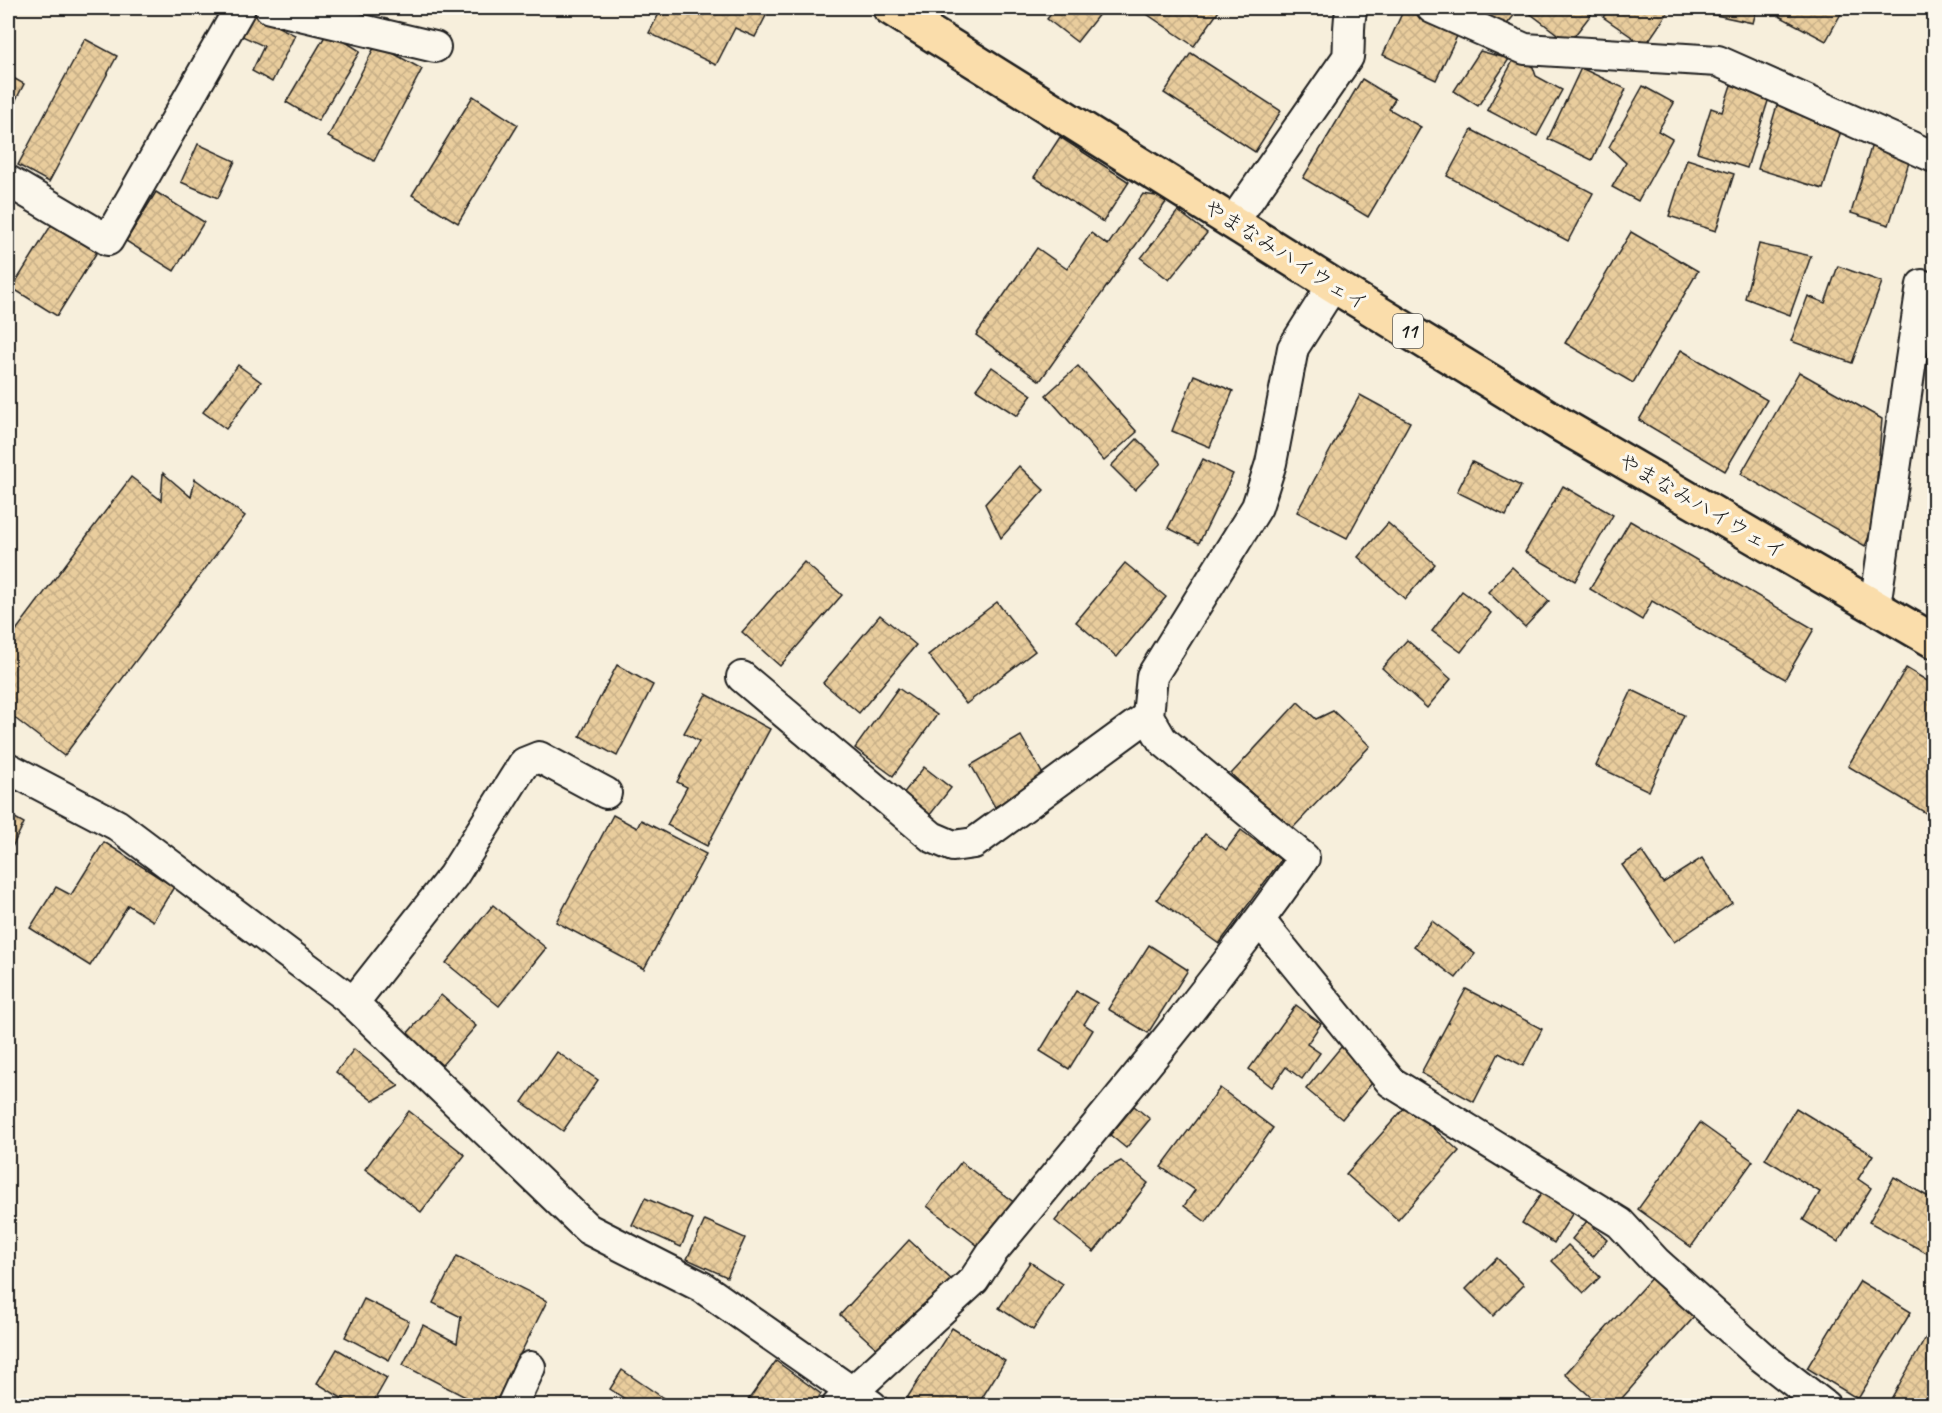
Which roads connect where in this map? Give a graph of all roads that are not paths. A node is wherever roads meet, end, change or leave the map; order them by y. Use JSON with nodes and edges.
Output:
{"nodes":[{"id":1,"x":240,"y":8,"type":"edge"},
{"id":2,"x":270,"y":8,"type":"edge"},
{"id":3,"x":890,"y":8,"type":"edge"},
{"id":4,"x":1352,"y":8,"type":"edge"},
{"id":5,"x":1432,"y":8,"type":"edge"},
{"id":6,"x":435,"y":47,"type":"dead end"},
{"id":7,"x":1935,"y":157,"type":"edge"},
{"id":8,"x":8,"y":181,"type":"edge"},
{"id":9,"x":1233,"y":222,"type":"junction"},
{"id":10,"x":1333,"y":285,"type":"junction"},
{"id":11,"x":1922,"y":285,"type":"dead end"},
{"id":12,"x":1875,"y":606,"type":"junction"},
{"id":13,"x":1935,"y":641,"type":"edge"},
{"id":14,"x":742,"y":677,"type":"dead end"},
{"id":15,"x":1148,"y":716,"type":"junction"},
{"id":16,"x":8,"y":768,"type":"edge"},
{"id":17,"x":606,"y":793,"type":"dead end"},
{"id":18,"x":1260,"y":921,"type":"junction"},
{"id":19,"x":353,"y":1003,"type":"junction"},
{"id":20,"x":530,"y":1367,"type":"dead end"},
{"id":21,"x":854,"y":1401,"type":"edge"},
{"id":22,"x":512,"y":1406,"type":"edge"},
{"id":23,"x":1825,"y":1406,"type":"edge"}],
"edges":[{"from":1,"to":8,"type":"street"},
{"from":2,"to":6,"type":"street"},
{"from":3,"to":9,"type":"main road","name":"やまなみハイウェイ","number":"11"},
{"from":4,"to":9,"type":"street"},
{"from":5,"to":7,"type":"street"},
{"from":9,"to":10,"type":"main road","name":"やまなみハイウェイ","number":"11"},
{"from":10,"to":12,"type":"main road","name":"やまなみハイウェイ","number":"11"},
{"from":10,"to":15,"type":"street"},
{"from":11,"to":12,"type":"street"},
{"from":12,"to":13,"type":"main road","name":"やまなみハイウェイ","number":"11"},
{"from":14,"to":15,"type":"street"},
{"from":15,"to":18,"type":"street"},
{"from":16,"to":19,"type":"street"},
{"from":17,"to":19,"type":"street"},
{"from":18,"to":21,"type":"street"},
{"from":18,"to":23,"type":"street"},
{"from":19,"to":21,"type":"street"},
{"from":20,"to":22,"type":"street"}]}
